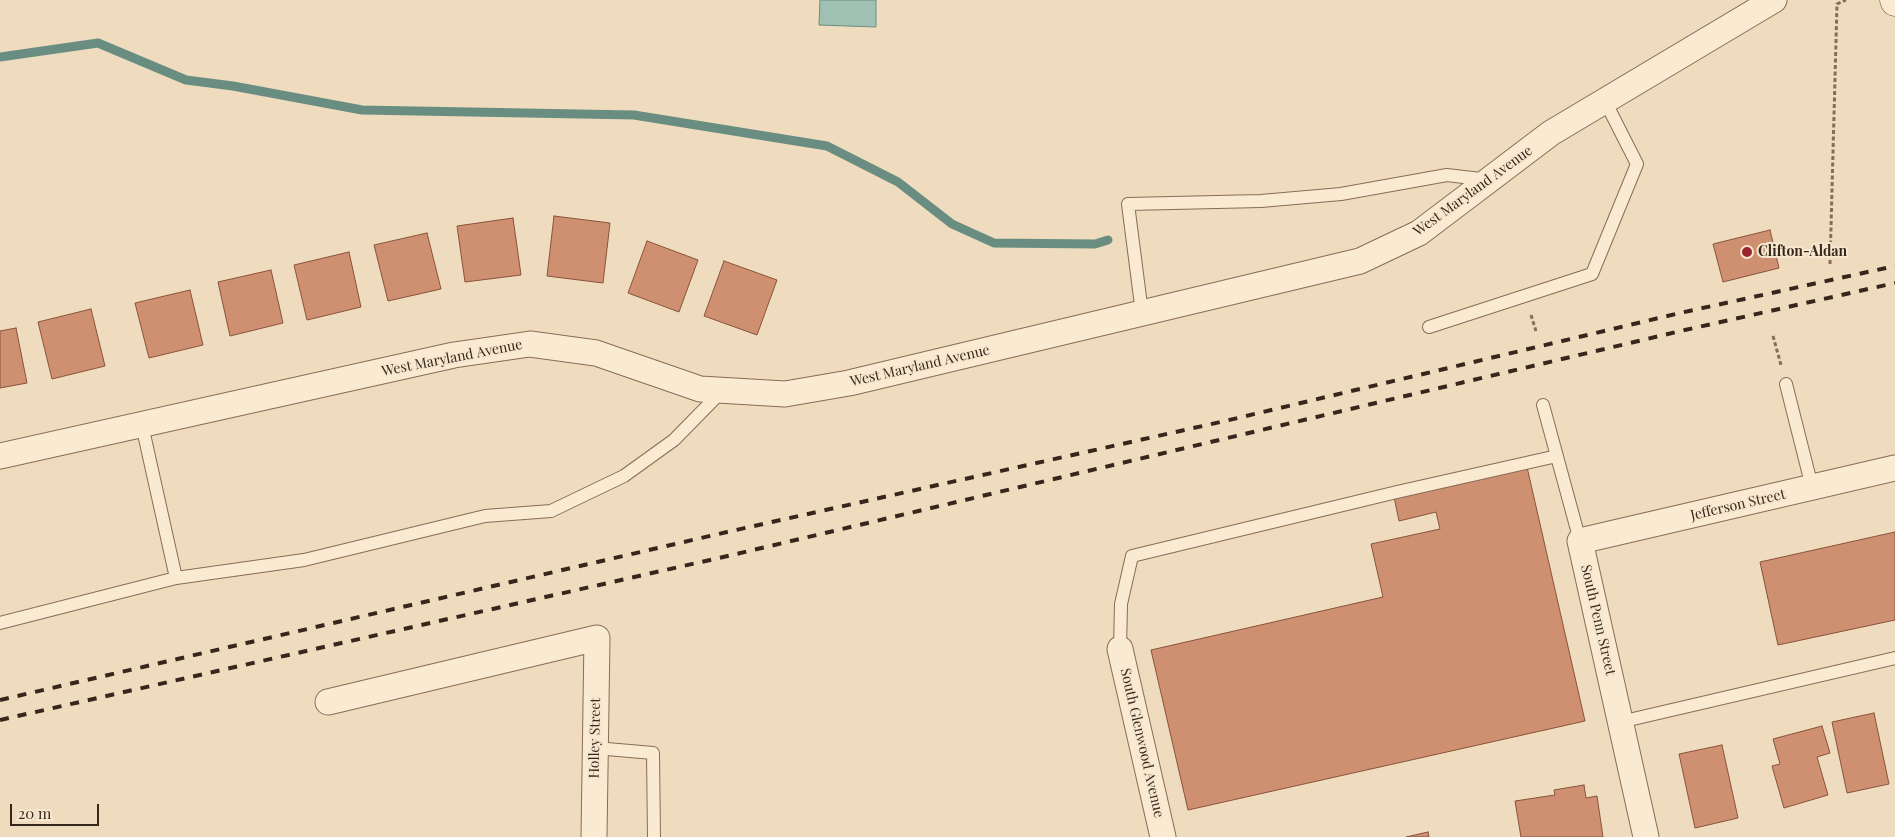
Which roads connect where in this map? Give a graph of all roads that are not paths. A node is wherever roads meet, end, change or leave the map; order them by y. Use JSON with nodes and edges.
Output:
{"nodes":[{"id":1,"x":1774,"y":0,"type":"edge"},
{"id":2,"x":1606,"y":101,"type":"junction"},
{"id":3,"x":1489,"y":180,"type":"junction"},
{"id":4,"x":1142,"y":313,"type":"junction"},
{"id":5,"x":1429,"y":327,"type":"dead end"},
{"id":6,"x":1786,"y":384,"type":"road end"},
{"id":7,"x":723,"y":390,"type":"junction"},
{"id":8,"x":1543,"y":404,"type":"dead end"},
{"id":9,"x":142,"y":425,"type":"junction"},
{"id":10,"x":0,"y":456,"type":"edge"},
{"id":11,"x":1557,"y":456,"type":"junction"},
{"id":12,"x":1895,"y":468,"type":"edge"},
{"id":13,"x":1812,"y":487,"type":"junction"},
{"id":14,"x":1580,"y":541,"type":"junction"},
{"id":15,"x":176,"y":578,"type":"junction"},
{"id":16,"x":0,"y":623,"type":"edge"},
{"id":17,"x":1120,"y":649,"type":"joint"},
{"id":18,"x":1895,"y":658,"type":"edge"},
{"id":19,"x":328,"y":702,"type":"dead end"},
{"id":20,"x":1620,"y":722,"type":"junction"},
{"id":21,"x":595,"y":748,"type":"junction"},
{"id":22,"x":594,"y":837,"type":"edge"},
{"id":23,"x":654,"y":837,"type":"edge"},
{"id":24,"x":1164,"y":837,"type":"edge"},
{"id":25,"x":1646,"y":837,"type":"edge"}],
"edges":[{"from":1,"to":2,"type":"street","name":"West Maryland Avenue"},
{"from":2,"to":3,"type":"street","name":"West Maryland Avenue"},
{"from":2,"to":5,"type":"lane"},
{"from":3,"to":4,"type":"street","name":"West Maryland Avenue"},
{"from":3,"to":4,"type":"lane"},
{"from":4,"to":7,"type":"street","name":"West Maryland Avenue"},
{"from":6,"to":13,"type":"lane"},
{"from":7,"to":9,"type":"street","name":"West Maryland Avenue"},
{"from":7,"to":15,"type":"lane"},
{"from":8,"to":11,"type":"lane","name":"South Penn Street"},
{"from":9,"to":10,"type":"street","name":"West Maryland Avenue"},
{"from":9,"to":15,"type":"lane"},
{"from":11,"to":14,"type":"lane","name":"South Penn Street"},
{"from":11,"to":17,"type":"lane"},
{"from":12,"to":13,"type":"street","name":"Jefferson Street"},
{"from":13,"to":14,"type":"street","name":"Jefferson Street"},
{"from":14,"to":20,"type":"street","name":"South Penn Street"},
{"from":15,"to":16,"type":"lane"},
{"from":17,"to":24,"type":"street","name":"South Glenwood Avenue"},
{"from":18,"to":20,"type":"lane"},
{"from":19,"to":21,"type":"street","name":"Holley Street"},
{"from":20,"to":25,"type":"street","name":"South Penn Street"},
{"from":21,"to":22,"type":"street","name":"Holley Street"},
{"from":21,"to":23,"type":"lane"}]}
